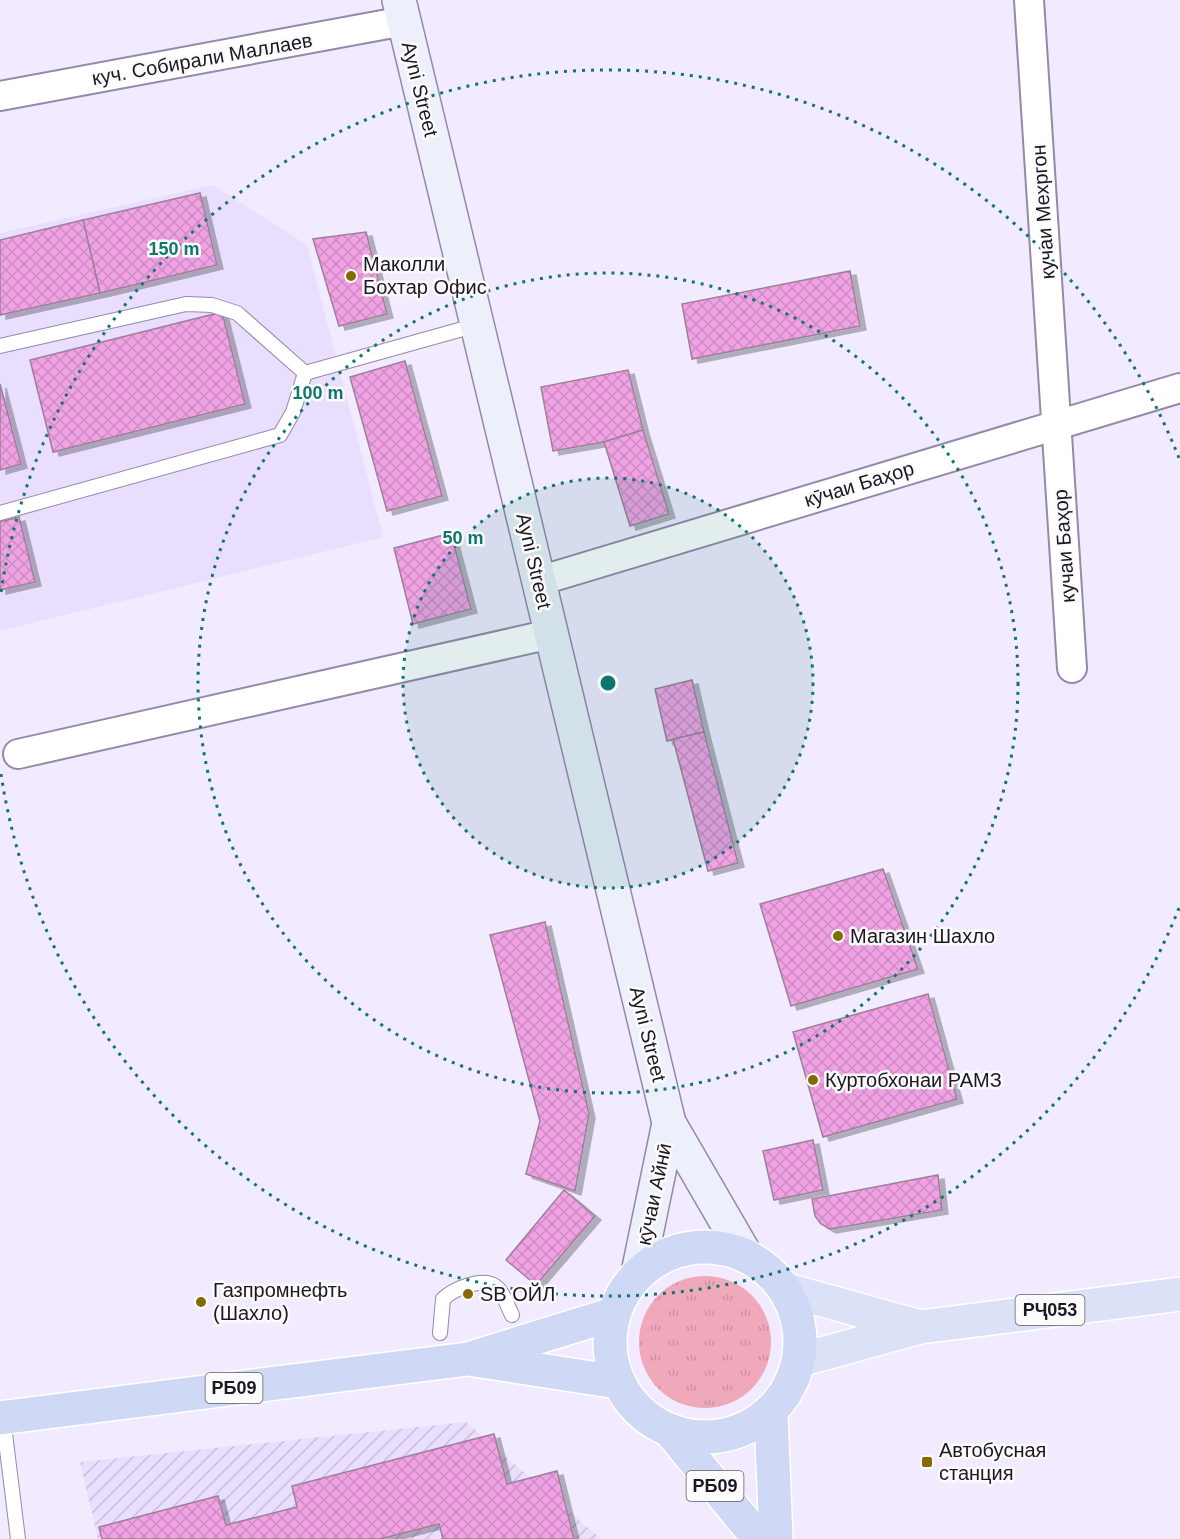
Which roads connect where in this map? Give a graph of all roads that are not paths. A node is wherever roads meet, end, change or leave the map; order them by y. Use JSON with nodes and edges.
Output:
{"nodes":[{"id":1,"x":1029,"y":0,"type":"edge"},
{"id":2,"x":401,"y":11,"type":"edge"},
{"id":3,"x":0,"y":96,"type":"edge"},
{"id":4,"x":477,"y":325,"type":"junction"},
{"id":5,"x":0,"y":346,"type":"edge"},
{"id":6,"x":305,"y":374,"type":"junction"},
{"id":7,"x":1180,"y":388,"type":"edge"},
{"id":8,"x":1056,"y":424,"type":"junction"},
{"id":9,"x":0,"y":513,"type":"edge"},
{"id":10,"x":539,"y":581,"type":"junction"},
{"id":11,"x":551,"y":634,"type":"junction"},
{"id":12,"x":1072,"y":668,"type":"dead end"},
{"id":13,"x":18,"y":754,"type":"dead end"},
{"id":14,"x":669,"y":1123,"type":"junction"},
{"id":15,"x":745,"y":1254,"type":"junction"},
{"id":16,"x":638,"y":1273,"type":"junction"},
{"id":17,"x":787,"y":1290,"type":"junction"},
{"id":18,"x":1180,"y":1294,"type":"edge"},
{"id":19,"x":613,"y":1314,"type":"junction"},
{"id":20,"x":512,"y":1315,"type":"dead end"},
{"id":21,"x":920,"y":1327,"type":"junction"},
{"id":22,"x":440,"y":1333,"type":"dead end"},
{"id":23,"x":468,"y":1359,"type":"junction"},
{"id":24,"x":800,"y":1360,"type":"junction"},
{"id":25,"x":617,"y":1382,"type":"junction"},
{"id":26,"x":771,"y":1413,"type":"junction"},
{"id":27,"x":2,"y":1418,"type":"edge"},
{"id":28,"x":672,"y":1433,"type":"junction"},
{"id":29,"x":18,"y":1539,"type":"edge"},
{"id":30,"x":759,"y":1539,"type":"edge"},
{"id":31,"x":776,"y":1539,"type":"edge"}],
"edges":[{"from":1,"to":8,"type":"street","name":"кучаи Мехргон"},
{"from":2,"to":3,"type":"street","name":"куч. Собирали Маллаев"},
{"from":2,"to":4,"type":"main road","name":"Ayni Street"},
{"from":4,"to":6,"type":"lane"},
{"from":4,"to":10,"type":"main road","name":"Ayni Street"},
{"from":5,"to":6,"type":"lane"},
{"from":6,"to":9,"type":"lane"},
{"from":7,"to":8,"type":"street","name":"кӯчаи Баҳор"},
{"from":8,"to":10,"type":"street","name":"кӯчаи Баҳор"},
{"from":8,"to":12,"type":"street","name":"кучаи Баҳор"},
{"from":10,"to":11,"type":"main road","name":"Ayni Street"},
{"from":11,"to":13,"type":"street"},
{"from":11,"to":14,"type":"main road","name":"Ayni Street"},
{"from":14,"to":15,"type":"main road","name":"кӯчаи Айнӣ"},
{"from":14,"to":16,"type":"main road","name":"кӯчаи Айнӣ"},
{"from":15,"to":16,"type":"highway"},
{"from":15,"to":17,"type":"highway"},
{"from":16,"to":19,"type":"highway"},
{"from":17,"to":21,"type":"main road"},
{"from":17,"to":24,"type":"highway"},
{"from":18,"to":21,"type":"main road","number":"РҶ053"},
{"from":19,"to":23,"type":"highway","number":"РБ09"},
{"from":19,"to":25,"type":"highway"},
{"from":20,"to":22,"type":"lane"},
{"from":21,"to":24,"type":"main road"},
{"from":23,"to":25,"type":"highway","number":"РБ09"},
{"from":23,"to":27,"type":"highway","number":"РБ09"},
{"from":24,"to":26,"type":"highway"},
{"from":25,"to":28,"type":"highway"},
{"from":26,"to":28,"type":"highway"},
{"from":26,"to":31,"type":"highway"},
{"from":27,"to":29,"type":"lane"},
{"from":28,"to":30,"type":"highway","number":"РБ09"}]}
